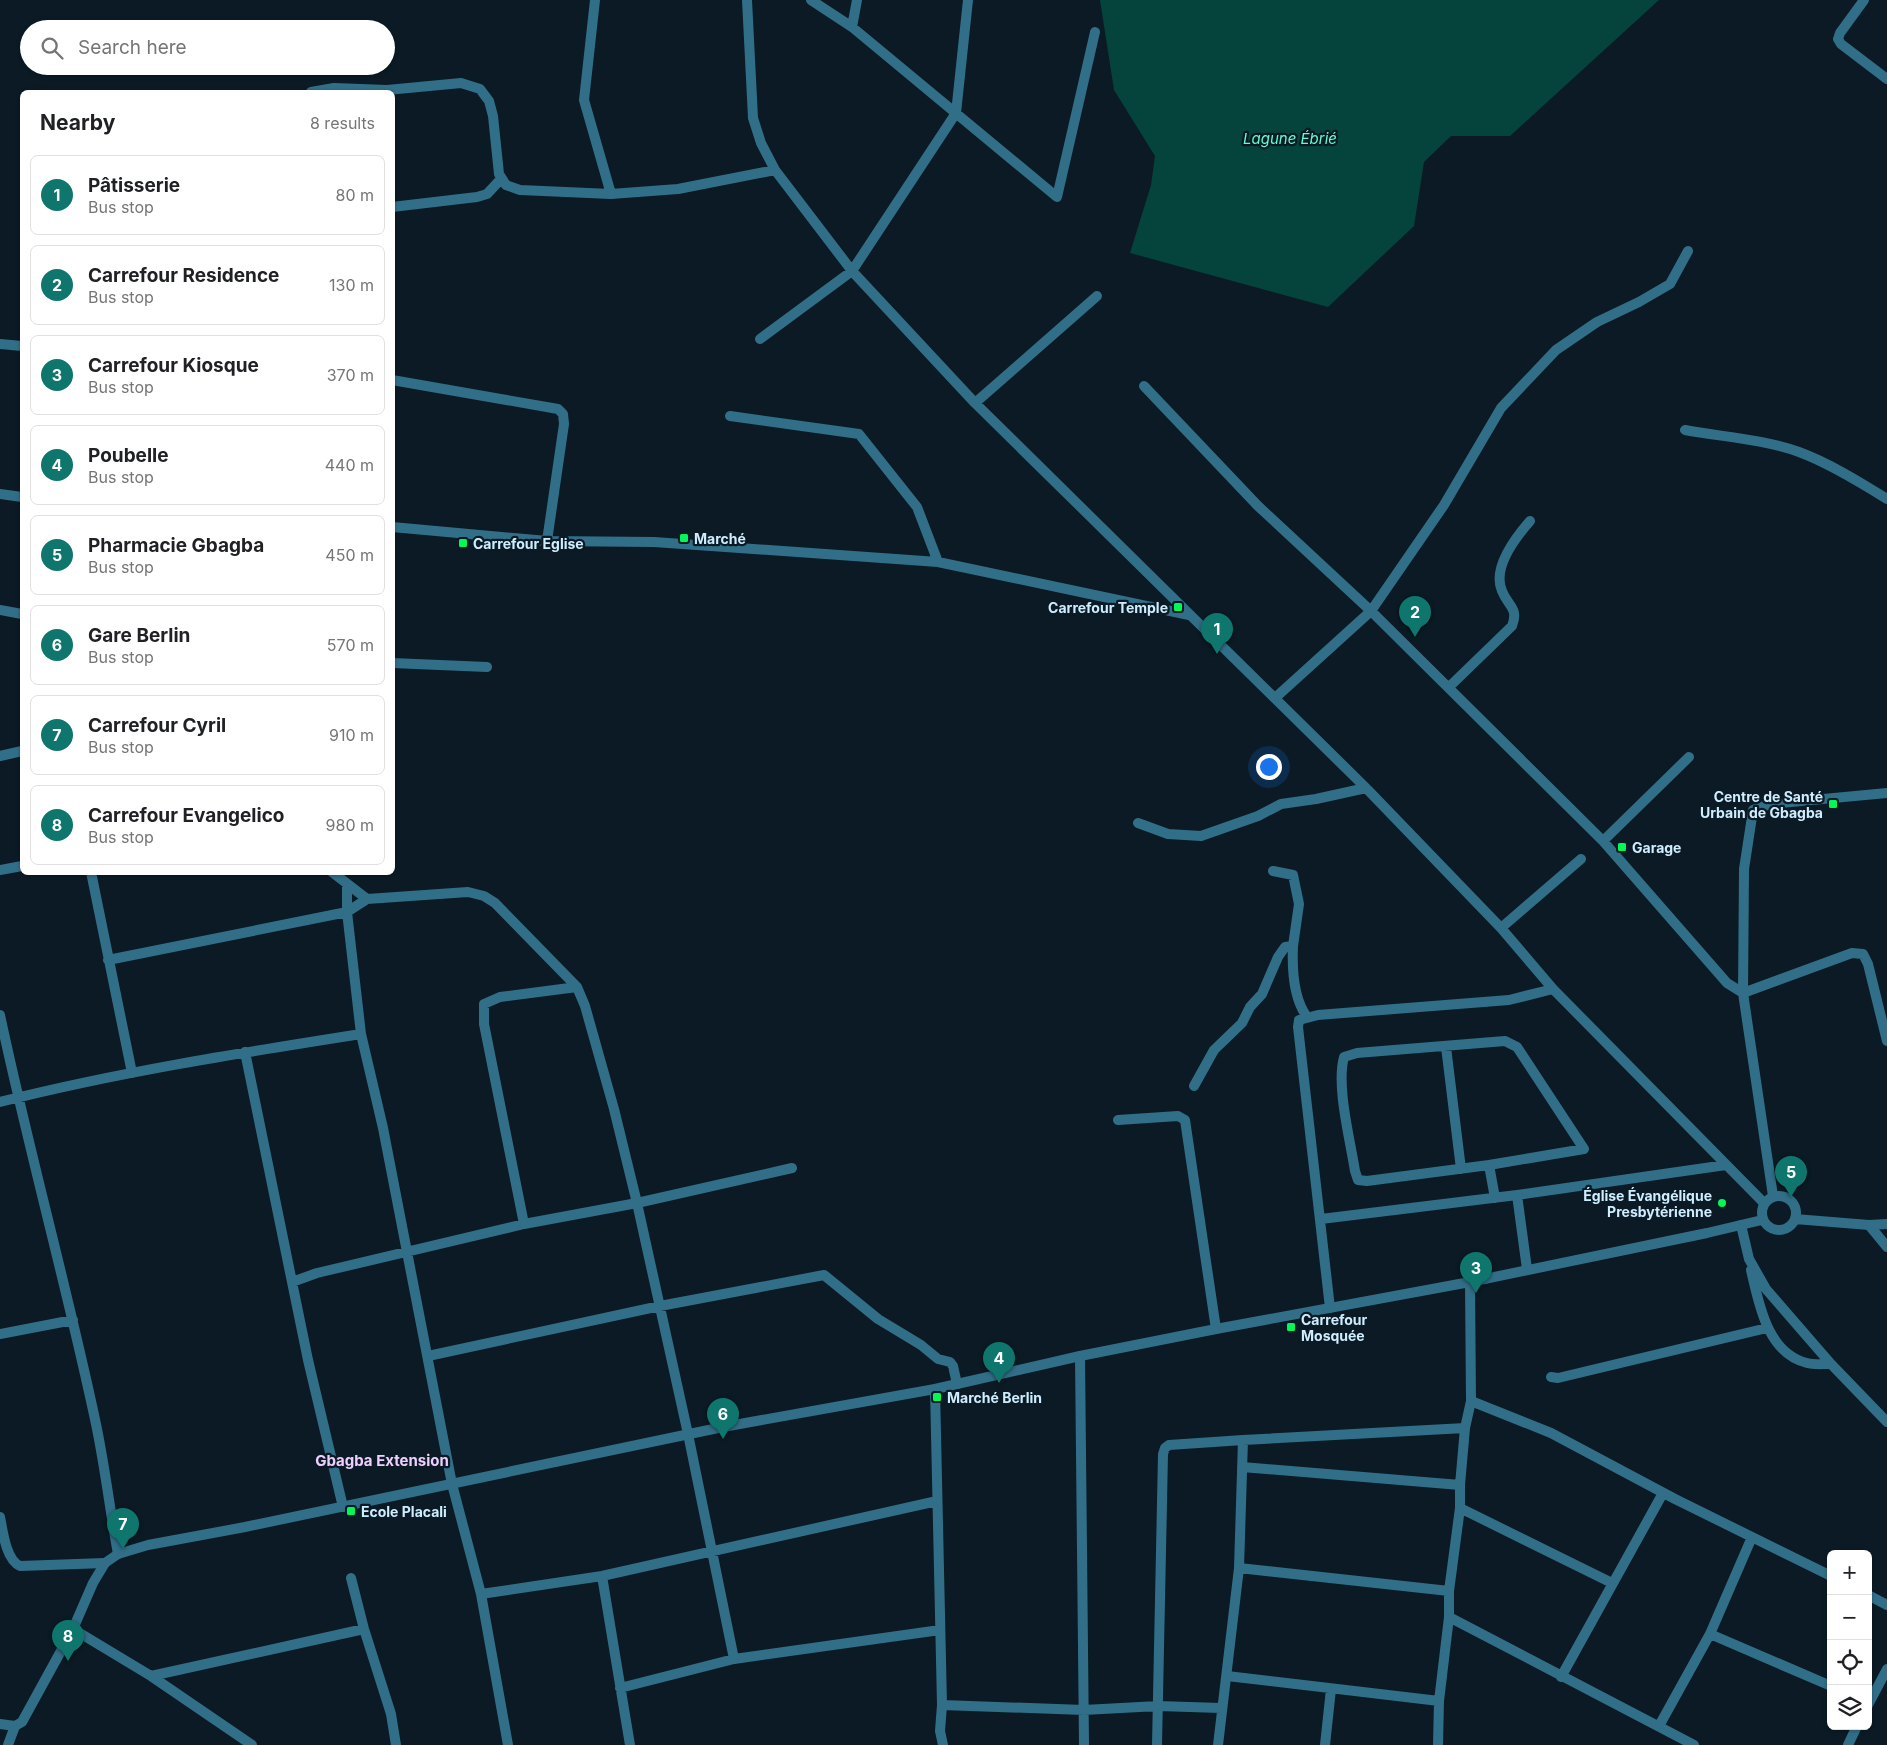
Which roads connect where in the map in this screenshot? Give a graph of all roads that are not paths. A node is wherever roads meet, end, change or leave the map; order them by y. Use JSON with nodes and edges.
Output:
{"nodes":[{"id":1,"x":595,"y":0,"type":"edge"},
{"id":2,"x":747,"y":0,"type":"edge"},
{"id":3,"x":811,"y":0,"type":"edge"},
{"id":4,"x":857,"y":0,"type":"edge"},
{"id":5,"x":968,"y":0,"type":"edge"},
{"id":6,"x":1864,"y":0,"type":"edge"},
{"id":7,"x":852,"y":27,"type":"junction"},
{"id":8,"x":1095,"y":32,"type":"dead end"},
{"id":9,"x":1887,"y":79,"type":"edge"},
{"id":10,"x":322,"y":90,"type":"edge"},
{"id":11,"x":387,"y":90,"type":"edge"},
{"id":12,"x":387,"y":90,"type":"edge"},
{"id":13,"x":956,"y":113,"type":"junction"},
{"id":14,"x":775,"y":170,"type":"junction"},
{"id":15,"x":501,"y":180,"type":"junction"},
{"id":16,"x":611,"y":194,"type":"junction"},
{"id":17,"x":395,"y":207,"type":"edge"},
{"id":18,"x":1688,"y":251,"type":"dead end"},
{"id":19,"x":852,"y":271,"type":"junction"},
{"id":20,"x":1097,"y":296,"type":"dead end"},
{"id":21,"x":760,"y":339,"type":"dead end"},
{"id":22,"x":0,"y":344,"type":"edge"},
{"id":23,"x":20,"y":346,"type":"edge"},
{"id":24,"x":395,"y":381,"type":"edge"},
{"id":25,"x":1144,"y":386,"type":"dead end"},
{"id":26,"x":975,"y":403,"type":"junction"},
{"id":27,"x":730,"y":416,"type":"dead end"},
{"id":28,"x":1685,"y":430,"type":"dead end"},
{"id":29,"x":0,"y":494,"type":"edge"},
{"id":30,"x":20,"y":497,"type":"edge"},
{"id":31,"x":1887,"y":499,"type":"edge"},
{"id":32,"x":1530,"y":521,"type":"dead end"},
{"id":33,"x":395,"y":527,"type":"edge"},
{"id":34,"x":547,"y":541,"type":"junction"},
{"id":35,"x":938,"y":562,"type":"junction"},
{"id":36,"x":0,"y":610,"type":"edge"},
{"id":37,"x":1371,"y":611,"type":"junction"},
{"id":38,"x":20,"y":614,"type":"edge"},
{"id":39,"x":1190,"y":615,"type":"junction"},
{"id":40,"x":395,"y":664,"type":"edge"},
{"id":41,"x":488,"y":667,"type":"dead end"},
{"id":42,"x":1449,"y":687,"type":"junction"},
{"id":43,"x":1275,"y":698,"type":"junction"},
{"id":44,"x":20,"y":751,"type":"edge"},
{"id":45,"x":0,"y":756,"type":"edge"},
{"id":46,"x":1688,"y":757,"type":"dead end"},
{"id":47,"x":1366,"y":788,"type":"junction"},
{"id":48,"x":1887,"y":793,"type":"edge"},
{"id":49,"x":1138,"y":823,"type":"dead end"},
{"id":50,"x":1603,"y":841,"type":"junction"},
{"id":51,"x":1581,"y":859,"type":"dead end"},
{"id":52,"x":20,"y":866,"type":"edge"},
{"id":53,"x":0,"y":870,"type":"edge"},
{"id":54,"x":1273,"y":871,"type":"dead end"},
{"id":55,"x":92,"y":875,"type":"edge"},
{"id":56,"x":336,"y":875,"type":"edge"},
{"id":57,"x":346,"y":884,"type":"junction"},
{"id":58,"x":367,"y":899,"type":"junction"},
{"id":59,"x":347,"y":912,"type":"junction"},
{"id":60,"x":1500,"y":928,"type":"junction"},
{"id":61,"x":1293,"y":946,"type":"junction"},
{"id":62,"x":108,"y":960,"type":"junction"},
{"id":63,"x":577,"y":988,"type":"junction"},
{"id":64,"x":1553,"y":989,"type":"junction"},
{"id":65,"x":1743,"y":993,"type":"junction"},
{"id":66,"x":0,"y":1015,"type":"edge"},
{"id":67,"x":1307,"y":1017,"type":"junction"},
{"id":68,"x":361,"y":1034,"type":"junction"},
{"id":69,"x":1887,"y":1041,"type":"edge"},
{"id":70,"x":1446,"y":1047,"type":"junction"},
{"id":71,"x":245,"y":1052,"type":"junction"},
{"id":72,"x":132,"y":1073,"type":"junction"},
{"id":73,"x":1194,"y":1086,"type":"dead end"},
{"id":74,"x":17,"y":1097,"type":"junction"},
{"id":75,"x":0,"y":1102,"type":"edge"},
{"id":76,"x":1118,"y":1120,"type":"dead end"},
{"id":77,"x":1726,"y":1164,"type":"junction"},
{"id":78,"x":1490,"y":1165,"type":"junction"},
{"id":79,"x":792,"y":1168,"type":"dead end"},
{"id":80,"x":1461,"y":1169,"type":"junction"},
{"id":81,"x":1516,"y":1195,"type":"junction"},
{"id":82,"x":1773,"y":1196,"type":"junction"},
{"id":83,"x":1495,"y":1198,"type":"junction"},
{"id":84,"x":637,"y":1203,"type":"junction"},
{"id":85,"x":1764,"y":1203,"type":"junction"},
{"id":86,"x":1321,"y":1218,"type":"junction"},
{"id":87,"x":1795,"y":1219,"type":"junction"},
{"id":88,"x":1762,"y":1220,"type":"junction"},
{"id":89,"x":524,"y":1224,"type":"junction"},
{"id":90,"x":1887,"y":1224,"type":"edge"},
{"id":91,"x":1741,"y":1225,"type":"junction"},
{"id":92,"x":1869,"y":1225,"type":"junction"},
{"id":93,"x":1887,"y":1247,"type":"edge"},
{"id":94,"x":407,"y":1252,"type":"junction"},
{"id":95,"x":1749,"y":1259,"type":"junction"},
{"id":96,"x":1527,"y":1269,"type":"junction"},
{"id":97,"x":292,"y":1282,"type":"junction"},
{"id":98,"x":1470,"y":1282,"type":"junction"},
{"id":99,"x":660,"y":1306,"type":"junction"},
{"id":100,"x":1330,"y":1308,"type":"junction"},
{"id":101,"x":73,"y":1320,"type":"junction"},
{"id":102,"x":1767,"y":1328,"type":"junction"},
{"id":103,"x":1216,"y":1329,"type":"junction"},
{"id":104,"x":0,"y":1334,"type":"edge"},
{"id":105,"x":428,"y":1356,"type":"junction"},
{"id":106,"x":1080,"y":1356,"type":"junction"},
{"id":107,"x":1831,"y":1364,"type":"junction"},
{"id":108,"x":1551,"y":1377,"type":"dead end"},
{"id":109,"x":956,"y":1384,"type":"junction"},
{"id":110,"x":935,"y":1389,"type":"junction"},
{"id":111,"x":1471,"y":1401,"type":"junction"},
{"id":112,"x":1887,"y":1422,"type":"edge"},
{"id":113,"x":1465,"y":1428,"type":"junction"},
{"id":114,"x":688,"y":1434,"type":"junction"},
{"id":115,"x":1243,"y":1440,"type":"junction"},
{"id":116,"x":1242,"y":1467,"type":"junction"},
{"id":117,"x":452,"y":1484,"type":"junction"},
{"id":118,"x":1460,"y":1485,"type":"junction"},
{"id":119,"x":1662,"y":1493,"type":"junction"},
{"id":120,"x":937,"y":1501,"type":"junction"},
{"id":121,"x":343,"y":1506,"type":"junction"},
{"id":122,"x":1460,"y":1508,"type":"junction"},
{"id":123,"x":0,"y":1517,"type":"edge"},
{"id":124,"x":1752,"y":1537,"type":"junction"},
{"id":125,"x":711,"y":1552,"type":"junction"},
{"id":126,"x":118,"y":1554,"type":"junction"},
{"id":127,"x":105,"y":1563,"type":"junction"},
{"id":128,"x":1239,"y":1568,"type":"junction"},
{"id":129,"x":1827,"y":1574,"type":"edge"},
{"id":130,"x":602,"y":1576,"type":"junction"},
{"id":131,"x":351,"y":1578,"type":"dead end"},
{"id":132,"x":1612,"y":1583,"type":"junction"},
{"id":133,"x":1449,"y":1591,"type":"junction"},
{"id":134,"x":481,"y":1594,"type":"junction"},
{"id":135,"x":1872,"y":1597,"type":"edge"},
{"id":136,"x":1887,"y":1605,"type":"edge"},
{"id":137,"x":1449,"y":1617,"type":"junction"},
{"id":138,"x":364,"y":1629,"type":"junction"},
{"id":139,"x":73,"y":1630,"type":"junction"},
{"id":140,"x":940,"y":1630,"type":"junction"},
{"id":141,"x":1710,"y":1634,"type":"junction"},
{"id":142,"x":734,"y":1659,"type":"junction"},
{"id":143,"x":1887,"y":1669,"type":"edge"},
{"id":144,"x":151,"y":1676,"type":"junction"},
{"id":145,"x":1227,"y":1676,"type":"junction"},
{"id":146,"x":1561,"y":1677,"type":"junction"},
{"id":147,"x":1829,"y":1685,"type":"edge"},
{"id":148,"x":620,"y":1688,"type":"junction"},
{"id":149,"x":1331,"y":1689,"type":"junction"},
{"id":150,"x":1872,"y":1697,"type":"edge"},
{"id":151,"x":1439,"y":1700,"type":"junction"},
{"id":152,"x":942,"y":1705,"type":"junction"},
{"id":153,"x":1158,"y":1706,"type":"junction"},
{"id":154,"x":1221,"y":1708,"type":"junction"},
{"id":155,"x":1084,"y":1710,"type":"junction"},
{"id":156,"x":0,"y":1724,"type":"edge"},
{"id":157,"x":15,"y":1726,"type":"junction"},
{"id":158,"x":1659,"y":1726,"type":"junction"},
{"id":159,"x":1855,"y":1730,"type":"edge"},
{"id":160,"x":13,"y":1743,"type":"edge"},
{"id":161,"x":252,"y":1745,"type":"edge"},
{"id":162,"x":396,"y":1745,"type":"edge"},
{"id":163,"x":508,"y":1745,"type":"edge"},
{"id":164,"x":630,"y":1745,"type":"edge"},
{"id":165,"x":943,"y":1745,"type":"edge"},
{"id":166,"x":1084,"y":1745,"type":"edge"},
{"id":167,"x":1157,"y":1745,"type":"edge"},
{"id":168,"x":1218,"y":1745,"type":"edge"},
{"id":169,"x":1325,"y":1745,"type":"edge"},
{"id":170,"x":1438,"y":1745,"type":"edge"},
{"id":171,"x":1694,"y":1745,"type":"edge"},
{"id":172,"x":1848,"y":1745,"type":"edge"}],
"edges":[{"from":1,"to":16,"type":"street"},
{"from":2,"to":14,"type":"street"},
{"from":3,"to":7,"type":"street"},
{"from":4,"to":7,"type":"street"},
{"from":5,"to":13,"type":"street"},
{"from":6,"to":9,"type":"street"},
{"from":7,"to":13,"type":"street"},
{"from":8,"to":13,"type":"street"},
{"from":10,"to":12,"type":"street"},
{"from":11,"to":15,"type":"street"},
{"from":13,"to":19,"type":"street"},
{"from":14,"to":16,"type":"street"},
{"from":14,"to":19,"type":"street"},
{"from":15,"to":16,"type":"street"},
{"from":15,"to":17,"type":"street"},
{"from":18,"to":37,"type":"street"},
{"from":19,"to":21,"type":"street"},
{"from":19,"to":26,"type":"street"},
{"from":20,"to":26,"type":"street"},
{"from":22,"to":23,"type":"street"},
{"from":24,"to":34,"type":"street"},
{"from":25,"to":37,"type":"street"},
{"from":26,"to":39,"type":"street"},
{"from":27,"to":35,"type":"street"},
{"from":28,"to":31,"type":"street"},
{"from":29,"to":30,"type":"street"},
{"from":32,"to":42,"type":"street"},
{"from":33,"to":34,"type":"street"},
{"from":34,"to":35,"type":"street"},
{"from":35,"to":39,"type":"street"},
{"from":36,"to":38,"type":"street"},
{"from":37,"to":42,"type":"street"},
{"from":37,"to":43,"type":"street"},
{"from":39,"to":43,"type":"street"},
{"from":40,"to":41,"type":"street"},
{"from":42,"to":50,"type":"street"},
{"from":43,"to":47,"type":"street"},
{"from":44,"to":45,"type":"street"},
{"from":46,"to":50,"type":"street"},
{"from":47,"to":49,"type":"street"},
{"from":47,"to":60,"type":"street"},
{"from":48,"to":65,"type":"street"},
{"from":50,"to":65,"type":"street"},
{"from":51,"to":60,"type":"street"},
{"from":52,"to":53,"type":"street"},
{"from":54,"to":61,"type":"street"},
{"from":55,"to":62,"type":"street"},
{"from":56,"to":57,"type":"street"},
{"from":57,"to":58,"type":"street"},
{"from":57,"to":59,"type":"street"},
{"from":58,"to":59,"type":"street"},
{"from":58,"to":63,"type":"street"},
{"from":59,"to":62,"type":"street"},
{"from":59,"to":68,"type":"street"},
{"from":60,"to":64,"type":"street"},
{"from":61,"to":67,"type":"street"},
{"from":61,"to":73,"type":"street"},
{"from":62,"to":72,"type":"street"},
{"from":63,"to":84,"type":"street"},
{"from":63,"to":89,"type":"street"},
{"from":64,"to":67,"type":"street"},
{"from":64,"to":77,"type":"street"},
{"from":65,"to":69,"type":"street"},
{"from":65,"to":82,"type":"street"},
{"from":66,"to":74,"type":"street"},
{"from":67,"to":86,"type":"street"},
{"from":68,"to":71,"type":"street"},
{"from":68,"to":94,"type":"street"},
{"from":70,"to":78,"type":"street"},
{"from":70,"to":80,"type":"street"},
{"from":70,"to":80,"type":"street"},
{"from":71,"to":72,"type":"street"},
{"from":71,"to":97,"type":"street"},
{"from":72,"to":74,"type":"street"},
{"from":74,"to":75,"type":"street"},
{"from":74,"to":101,"type":"street"},
{"from":76,"to":103,"type":"street"},
{"from":77,"to":81,"type":"street"},
{"from":77,"to":85,"type":"street"},
{"from":78,"to":80,"type":"street"},
{"from":78,"to":83,"type":"street"},
{"from":79,"to":84,"type":"street"},
{"from":81,"to":83,"type":"street"},
{"from":81,"to":96,"type":"street"},
{"from":82,"to":85,"type":"street"},
{"from":82,"to":87,"type":"street"},
{"from":83,"to":86,"type":"street"},
{"from":84,"to":89,"type":"street"},
{"from":84,"to":99,"type":"street"},
{"from":85,"to":88,"type":"street"},
{"from":86,"to":100,"type":"street"},
{"from":87,"to":88,"type":"street"},
{"from":87,"to":92,"type":"street"},
{"from":88,"to":91,"type":"street"},
{"from":89,"to":94,"type":"street"},
{"from":90,"to":92,"type":"street"},
{"from":91,"to":95,"type":"street"},
{"from":91,"to":96,"type":"street"},
{"from":92,"to":93,"type":"street"},
{"from":94,"to":97,"type":"street"},
{"from":94,"to":105,"type":"street"},
{"from":95,"to":102,"type":"street"},
{"from":95,"to":107,"type":"street"},
{"from":96,"to":98,"type":"street"},
{"from":97,"to":121,"type":"street"},
{"from":98,"to":100,"type":"street"},
{"from":98,"to":111,"type":"street"},
{"from":99,"to":105,"type":"street"},
{"from":99,"to":109,"type":"street"},
{"from":99,"to":114,"type":"street"},
{"from":100,"to":103,"type":"street"},
{"from":101,"to":104,"type":"street"},
{"from":101,"to":126,"type":"street"},
{"from":102,"to":107,"type":"street"},
{"from":102,"to":108,"type":"street"},
{"from":103,"to":106,"type":"street"},
{"from":105,"to":117,"type":"street"},
{"from":106,"to":109,"type":"street"},
{"from":106,"to":155,"type":"street"},
{"from":107,"to":112,"type":"street"},
{"from":109,"to":110,"type":"street"},
{"from":110,"to":114,"type":"street"},
{"from":110,"to":120,"type":"street"},
{"from":111,"to":113,"type":"street"},
{"from":111,"to":119,"type":"street"},
{"from":113,"to":115,"type":"street"},
{"from":113,"to":118,"type":"street"},
{"from":114,"to":117,"type":"street"},
{"from":114,"to":125,"type":"street"},
{"from":115,"to":116,"type":"street"},
{"from":115,"to":153,"type":"street"},
{"from":116,"to":118,"type":"street"},
{"from":116,"to":128,"type":"street"},
{"from":117,"to":121,"type":"street"},
{"from":117,"to":134,"type":"street"},
{"from":118,"to":122,"type":"street"},
{"from":119,"to":124,"type":"street"},
{"from":119,"to":132,"type":"street"},
{"from":120,"to":125,"type":"street"},
{"from":120,"to":140,"type":"street"},
{"from":121,"to":126,"type":"street"},
{"from":122,"to":132,"type":"street"},
{"from":122,"to":133,"type":"street"},
{"from":123,"to":127,"type":"street"},
{"from":124,"to":129,"type":"street"},
{"from":124,"to":141,"type":"street"},
{"from":125,"to":130,"type":"street"},
{"from":125,"to":142,"type":"street"},
{"from":126,"to":127,"type":"street"},
{"from":127,"to":139,"type":"street"},
{"from":128,"to":133,"type":"street"},
{"from":128,"to":145,"type":"street"},
{"from":130,"to":134,"type":"street"},
{"from":130,"to":148,"type":"street"},
{"from":131,"to":138,"type":"street"},
{"from":132,"to":146,"type":"street"},
{"from":133,"to":137,"type":"street"},
{"from":134,"to":163,"type":"street"},
{"from":135,"to":136,"type":"street"},
{"from":137,"to":146,"type":"street"},
{"from":137,"to":151,"type":"street"},
{"from":138,"to":144,"type":"street"},
{"from":138,"to":162,"type":"street"},
{"from":139,"to":144,"type":"street"},
{"from":139,"to":157,"type":"street"},
{"from":140,"to":142,"type":"street"},
{"from":140,"to":152,"type":"street"},
{"from":141,"to":147,"type":"street"},
{"from":141,"to":158,"type":"street"},
{"from":142,"to":148,"type":"street"},
{"from":143,"to":150,"type":"street"},
{"from":144,"to":161,"type":"street"},
{"from":145,"to":149,"type":"street"},
{"from":145,"to":154,"type":"street"},
{"from":146,"to":158,"type":"street"},
{"from":148,"to":164,"type":"street"},
{"from":149,"to":151,"type":"street"},
{"from":149,"to":169,"type":"street"},
{"from":151,"to":170,"type":"street"},
{"from":152,"to":155,"type":"street"},
{"from":152,"to":165,"type":"street"},
{"from":153,"to":154,"type":"street"},
{"from":153,"to":155,"type":"street"},
{"from":153,"to":167,"type":"street"},
{"from":154,"to":168,"type":"street"},
{"from":155,"to":166,"type":"street"},
{"from":156,"to":157,"type":"street"},
{"from":157,"to":160,"type":"street"},
{"from":158,"to":171,"type":"street"},
{"from":159,"to":172,"type":"street"}]}
